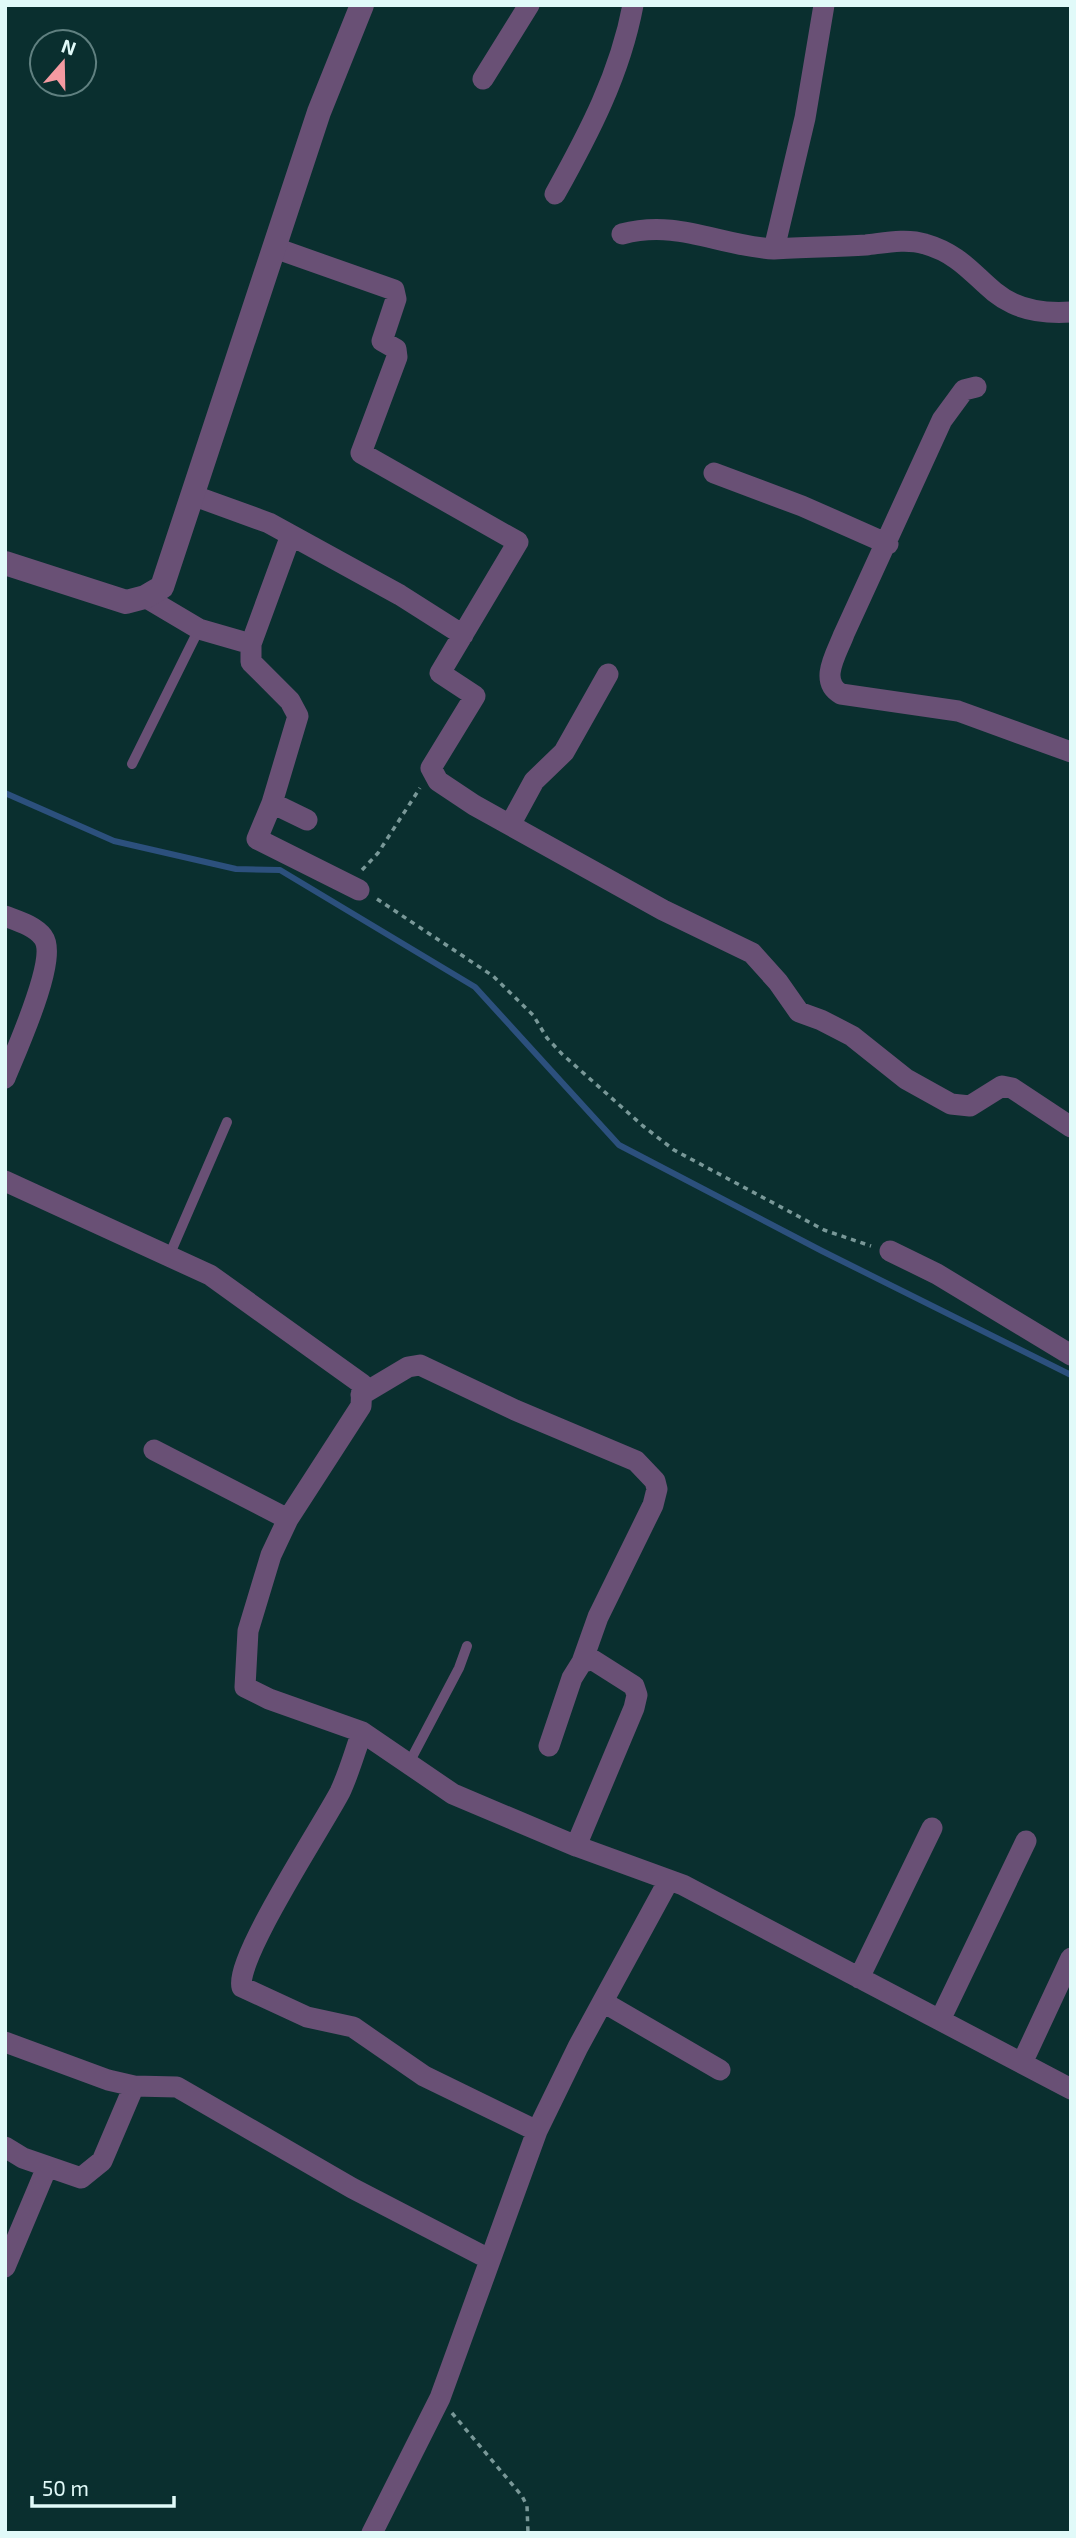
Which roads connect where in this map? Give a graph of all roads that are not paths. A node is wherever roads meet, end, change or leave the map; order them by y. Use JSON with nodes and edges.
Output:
{"nodes":[{"id":1,"x":362,"y":5,"type":"edge"},
{"id":2,"x":529,"y":5,"type":"edge"},
{"id":3,"x":633,"y":5,"type":"edge"},
{"id":4,"x":824,"y":5,"type":"edge"},
{"id":5,"x":483,"y":79,"type":"dead end"},
{"id":6,"x":555,"y":194,"type":"dead end"},
{"id":7,"x":622,"y":234,"type":"dead end"},
{"id":8,"x":275,"y":248,"type":"junction"},
{"id":9,"x":774,"y":248,"type":"junction"},
{"id":10,"x":1071,"y":312,"type":"edge"},
{"id":11,"x":976,"y":387,"type":"dead end"},
{"id":12,"x":714,"y":473,"type":"dead end"},
{"id":13,"x":192,"y":495,"type":"junction"},
{"id":14,"x":290,"y":535,"type":"junction"},
{"id":15,"x":888,"y":544,"type":"junction"},
{"id":16,"x":5,"y":563,"type":"edge"},
{"id":17,"x":145,"y":597,"type":"junction"},
{"id":18,"x":199,"y":629,"type":"junction"},
{"id":19,"x":463,"y":635,"type":"junction"},
{"id":20,"x":251,"y":644,"type":"junction"},
{"id":21,"x":608,"y":674,"type":"dead end"},
{"id":22,"x":1071,"y":752,"type":"edge"},
{"id":23,"x":132,"y":764,"type":"dead end"},
{"id":24,"x":272,"y":803,"type":"junction"},
{"id":25,"x":307,"y":820,"type":"dead end"},
{"id":26,"x":510,"y":825,"type":"junction"},
{"id":27,"x":359,"y":890,"type":"road end"},
{"id":28,"x":5,"y":916,"type":"edge"},
{"id":29,"x":5,"y":1078,"type":"edge"},
{"id":30,"x":227,"y":1122,"type":"dead end"},
{"id":31,"x":1071,"y":1127,"type":"edge"},
{"id":32,"x":5,"y":1181,"type":"edge"},
{"id":33,"x":890,"y":1251,"type":"road end"},
{"id":34,"x":169,"y":1256,"type":"junction"},
{"id":35,"x":1071,"y":1355,"type":"edge"},
{"id":36,"x":361,"y":1395,"type":"junction"},
{"id":37,"x":154,"y":1450,"type":"dead end"},
{"id":38,"x":288,"y":1519,"type":"junction"},
{"id":39,"x":467,"y":1646,"type":"dead end"},
{"id":40,"x":582,"y":1662,"type":"junction"},
{"id":41,"x":362,"y":1732,"type":"junction"},
{"id":42,"x":549,"y":1746,"type":"dead end"},
{"id":43,"x":409,"y":1763,"type":"junction"},
{"id":44,"x":932,"y":1828,"type":"dead end"},
{"id":45,"x":1026,"y":1841,"type":"dead end"},
{"id":46,"x":576,"y":1846,"type":"junction"},
{"id":47,"x":669,"y":1880,"type":"junction"},
{"id":48,"x":1071,"y":1958,"type":"edge"},
{"id":49,"x":859,"y":1978,"type":"junction"},
{"id":50,"x":603,"y":2002,"type":"junction"},
{"id":51,"x":940,"y":2020,"type":"junction"},
{"id":52,"x":5,"y":2042,"type":"edge"},
{"id":53,"x":1022,"y":2063,"type":"junction"},
{"id":54,"x":720,"y":2070,"type":"dead end"},
{"id":55,"x":134,"y":2086,"type":"junction"},
{"id":56,"x":1071,"y":2089,"type":"edge"},
{"id":57,"x":537,"y":2131,"type":"junction"},
{"id":58,"x":5,"y":2147,"type":"edge"},
{"id":59,"x":47,"y":2167,"type":"junction"},
{"id":60,"x":489,"y":2259,"type":"junction"},
{"id":61,"x":5,"y":2267,"type":"edge"},
{"id":62,"x":372,"y":2533,"type":"edge"}],
"edges":[{"from":1,"to":8,"type":"street"},
{"from":2,"to":5,"type":"street"},
{"from":3,"to":6,"type":"street"},
{"from":4,"to":9,"type":"street"},
{"from":7,"to":9,"type":"street"},
{"from":8,"to":13,"type":"street"},
{"from":8,"to":19,"type":"street"},
{"from":9,"to":10,"type":"street"},
{"from":11,"to":15,"type":"street"},
{"from":12,"to":15,"type":"street"},
{"from":13,"to":14,"type":"street"},
{"from":13,"to":17,"type":"street"},
{"from":14,"to":19,"type":"street"},
{"from":14,"to":20,"type":"street"},
{"from":15,"to":22,"type":"street"},
{"from":16,"to":17,"type":"street"},
{"from":17,"to":18,"type":"street"},
{"from":18,"to":20,"type":"street"},
{"from":18,"to":23,"type":"lane"},
{"from":19,"to":26,"type":"street"},
{"from":20,"to":24,"type":"street"},
{"from":21,"to":26,"type":"street"},
{"from":24,"to":25,"type":"street"},
{"from":24,"to":27,"type":"street"},
{"from":26,"to":31,"type":"street"},
{"from":28,"to":29,"type":"street"},
{"from":30,"to":34,"type":"lane"},
{"from":32,"to":34,"type":"street"},
{"from":33,"to":35,"type":"street"},
{"from":34,"to":36,"type":"street"},
{"from":36,"to":38,"type":"street"},
{"from":36,"to":40,"type":"street"},
{"from":37,"to":38,"type":"street"},
{"from":38,"to":41,"type":"street"},
{"from":39,"to":43,"type":"lane"},
{"from":40,"to":42,"type":"street"},
{"from":40,"to":46,"type":"street"},
{"from":41,"to":43,"type":"street"},
{"from":41,"to":57,"type":"street"},
{"from":43,"to":46,"type":"street"},
{"from":44,"to":49,"type":"street"},
{"from":45,"to":51,"type":"street"},
{"from":46,"to":47,"type":"street"},
{"from":47,"to":49,"type":"street"},
{"from":47,"to":50,"type":"street"},
{"from":48,"to":53,"type":"street"},
{"from":49,"to":51,"type":"street"},
{"from":50,"to":54,"type":"street"},
{"from":50,"to":57,"type":"street"},
{"from":51,"to":53,"type":"street"},
{"from":52,"to":55,"type":"street"},
{"from":53,"to":56,"type":"street"},
{"from":55,"to":59,"type":"street"},
{"from":55,"to":60,"type":"street"},
{"from":57,"to":60,"type":"street"},
{"from":58,"to":59,"type":"street"},
{"from":59,"to":61,"type":"street"},
{"from":60,"to":62,"type":"street"}]}
